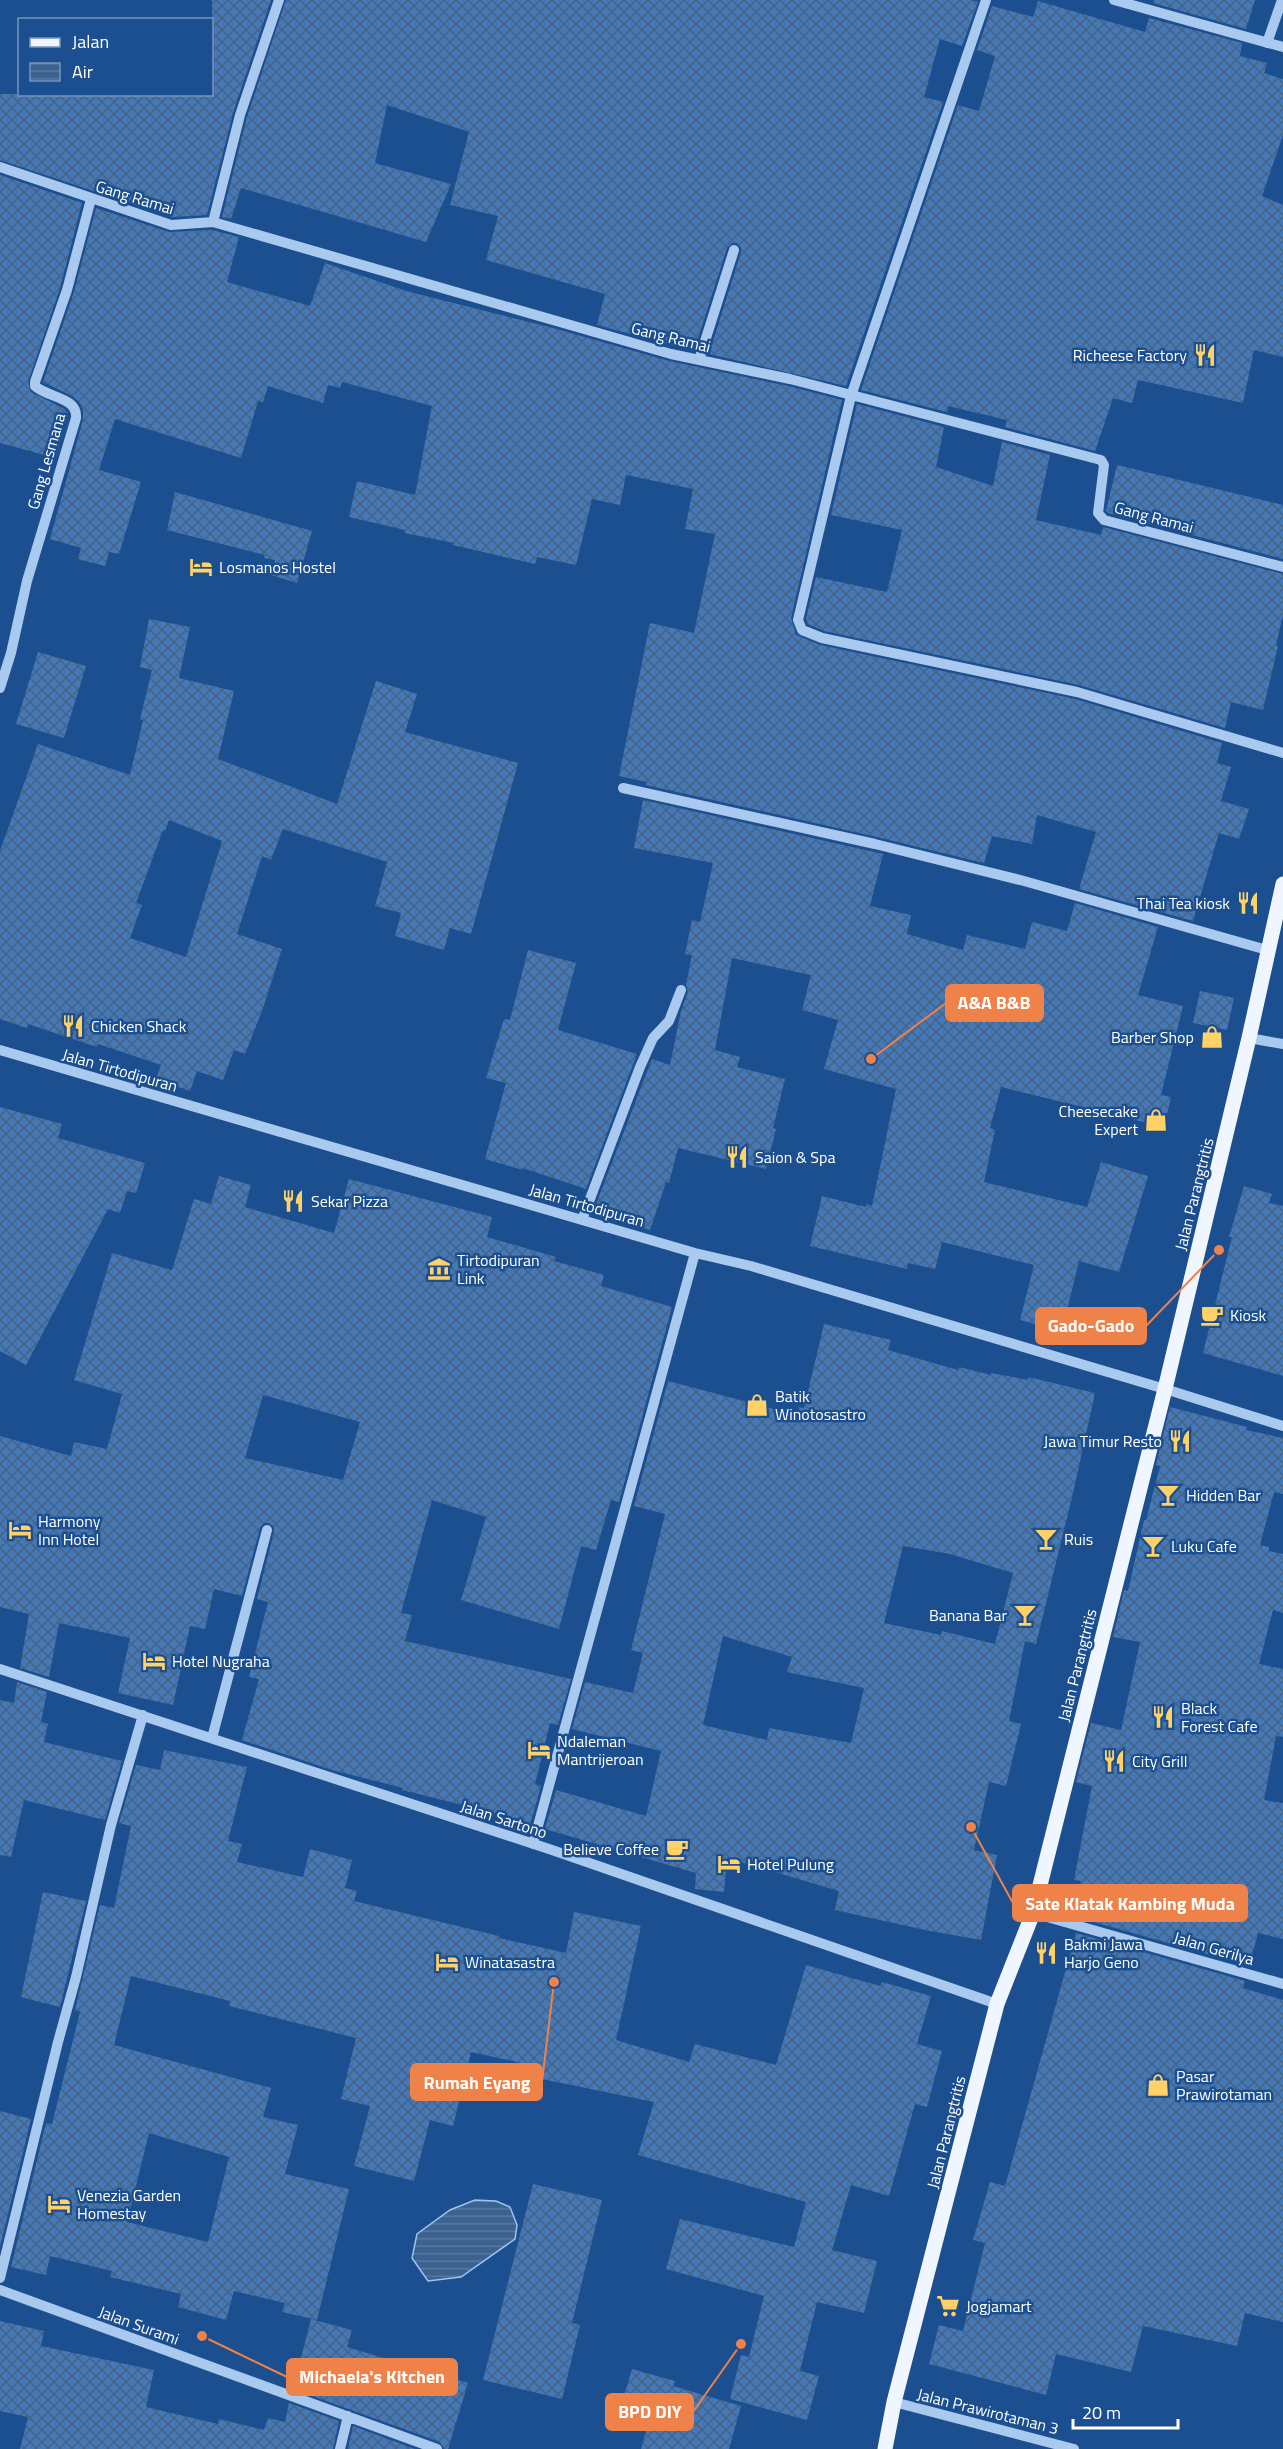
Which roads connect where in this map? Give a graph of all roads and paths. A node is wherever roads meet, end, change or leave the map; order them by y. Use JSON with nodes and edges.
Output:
{"nodes":[{"id":1,"x":279,"y":0,"type":"edge"},
{"id":2,"x":986,"y":0,"type":"edge"},
{"id":3,"x":1114,"y":0,"type":"edge"},
{"id":4,"x":1282,"y":0,"type":"edge"},
{"id":5,"x":1267,"y":43,"type":"junction"},
{"id":6,"x":1283,"y":47,"type":"edge"},
{"id":7,"x":0,"y":167,"type":"edge"},
{"id":8,"x":91,"y":199,"type":"junction"},
{"id":9,"x":213,"y":222,"type":"junction"},
{"id":10,"x":734,"y":250,"type":"dead end"},
{"id":11,"x":699,"y":360,"type":"junction"},
{"id":12,"x":851,"y":396,"type":"junction"},
{"id":13,"x":1283,"y":567,"type":"edge"},
{"id":14,"x":5,"y":651,"type":"edge"},
{"id":15,"x":0,"y":688,"type":"edge"},
{"id":16,"x":1283,"y":753,"type":"edge"},
{"id":17,"x":623,"y":788,"type":"dead end"},
{"id":18,"x":1283,"y":884,"type":"edge"},
{"id":19,"x":1267,"y":950,"type":"junction"},
{"id":20,"x":681,"y":990,"type":"dead end"},
{"id":21,"x":1250,"y":1038,"type":"junction"},
{"id":22,"x":1283,"y":1044,"type":"edge"},
{"id":23,"x":0,"y":1050,"type":"edge"},
{"id":24,"x":582,"y":1220,"type":"junction"},
{"id":25,"x":695,"y":1252,"type":"junction"},
{"id":26,"x":1165,"y":1389,"type":"junction"},
{"id":27,"x":1283,"y":1426,"type":"edge"},
{"id":28,"x":267,"y":1530,"type":"dead end"},
{"id":29,"x":0,"y":1669,"type":"edge"},
{"id":30,"x":142,"y":1715,"type":"junction"},
{"id":31,"x":212,"y":1738,"type":"junction"},
{"id":32,"x":533,"y":1844,"type":"junction"},
{"id":33,"x":1033,"y":1913,"type":"junction"},
{"id":34,"x":1283,"y":1984,"type":"edge"},
{"id":35,"x":997,"y":2004,"type":"junction"},
{"id":36,"x":0,"y":2278,"type":"edge"},
{"id":37,"x":0,"y":2290,"type":"edge"},
{"id":38,"x":894,"y":2402,"type":"junction"},
{"id":39,"x":348,"y":2416,"type":"junction"},
{"id":40,"x":340,"y":2449,"type":"edge"},
{"id":41,"x":437,"y":2449,"type":"edge"},
{"id":42,"x":885,"y":2449,"type":"edge"},
{"id":43,"x":1074,"y":2449,"type":"edge"}],
"edges":[{"from":1,"to":9,"type":"street"},
{"from":2,"to":12,"type":"street"},
{"from":3,"to":5,"type":"street"},
{"from":4,"to":5,"type":"street"},
{"from":5,"to":6,"type":"street"},
{"from":7,"to":8,"type":"street","name":"Gang Ramai"},
{"from":8,"to":9,"type":"street","name":"Gang Ramai"},
{"from":8,"to":14,"type":"street","name":"Gang Lesmana"},
{"from":9,"to":11,"type":"street","name":"Gang Ramai"},
{"from":10,"to":11,"type":"street"},
{"from":11,"to":12,"type":"street","name":"Gang Ramai"},
{"from":12,"to":13,"type":"street","name":"Gang Ramai"},
{"from":12,"to":16,"type":"street"},
{"from":14,"to":15,"type":"street","name":"Gang Lesmana"},
{"from":17,"to":19,"type":"street"},
{"from":18,"to":19,"type":"main road","name":"Jalan Parangtritis"},
{"from":19,"to":21,"type":"main road","name":"Jalan Parangtritis"},
{"from":20,"to":24,"type":"street"},
{"from":21,"to":22,"type":"street"},
{"from":21,"to":26,"type":"main road","name":"Jalan Parangtritis"},
{"from":23,"to":24,"type":"street","name":"Jalan Tirtodipuran"},
{"from":24,"to":25,"type":"street","name":"Jalan Tirtodipuran"},
{"from":25,"to":26,"type":"street","name":"Jalan Tirtodipuran"},
{"from":25,"to":32,"type":"street"},
{"from":26,"to":27,"type":"street","name":"Jalan Tirtodipuran"},
{"from":26,"to":33,"type":"main road","name":"Jalan Parangtritis"},
{"from":28,"to":31,"type":"street"},
{"from":29,"to":30,"type":"street","name":"Jalan Sartono"},
{"from":30,"to":31,"type":"street","name":"Jalan Sartono"},
{"from":30,"to":36,"type":"street"},
{"from":31,"to":32,"type":"street","name":"Jalan Sartono"},
{"from":32,"to":35,"type":"street","name":"Jalan Sartono"},
{"from":33,"to":34,"type":"street","name":"Jalan Gerilya"},
{"from":33,"to":35,"type":"main road","name":"Jalan Parangtritis"},
{"from":35,"to":38,"type":"main road","name":"Jalan Parangtritis"},
{"from":37,"to":39,"type":"street","name":"Jalan Surami"},
{"from":38,"to":42,"type":"main road","name":"Jalan Parangtritis"},
{"from":38,"to":43,"type":"street","name":"Jalan Prawirotaman 3"},
{"from":39,"to":40,"type":"street"},
{"from":39,"to":41,"type":"street","name":"Jalan Surami"}]}
